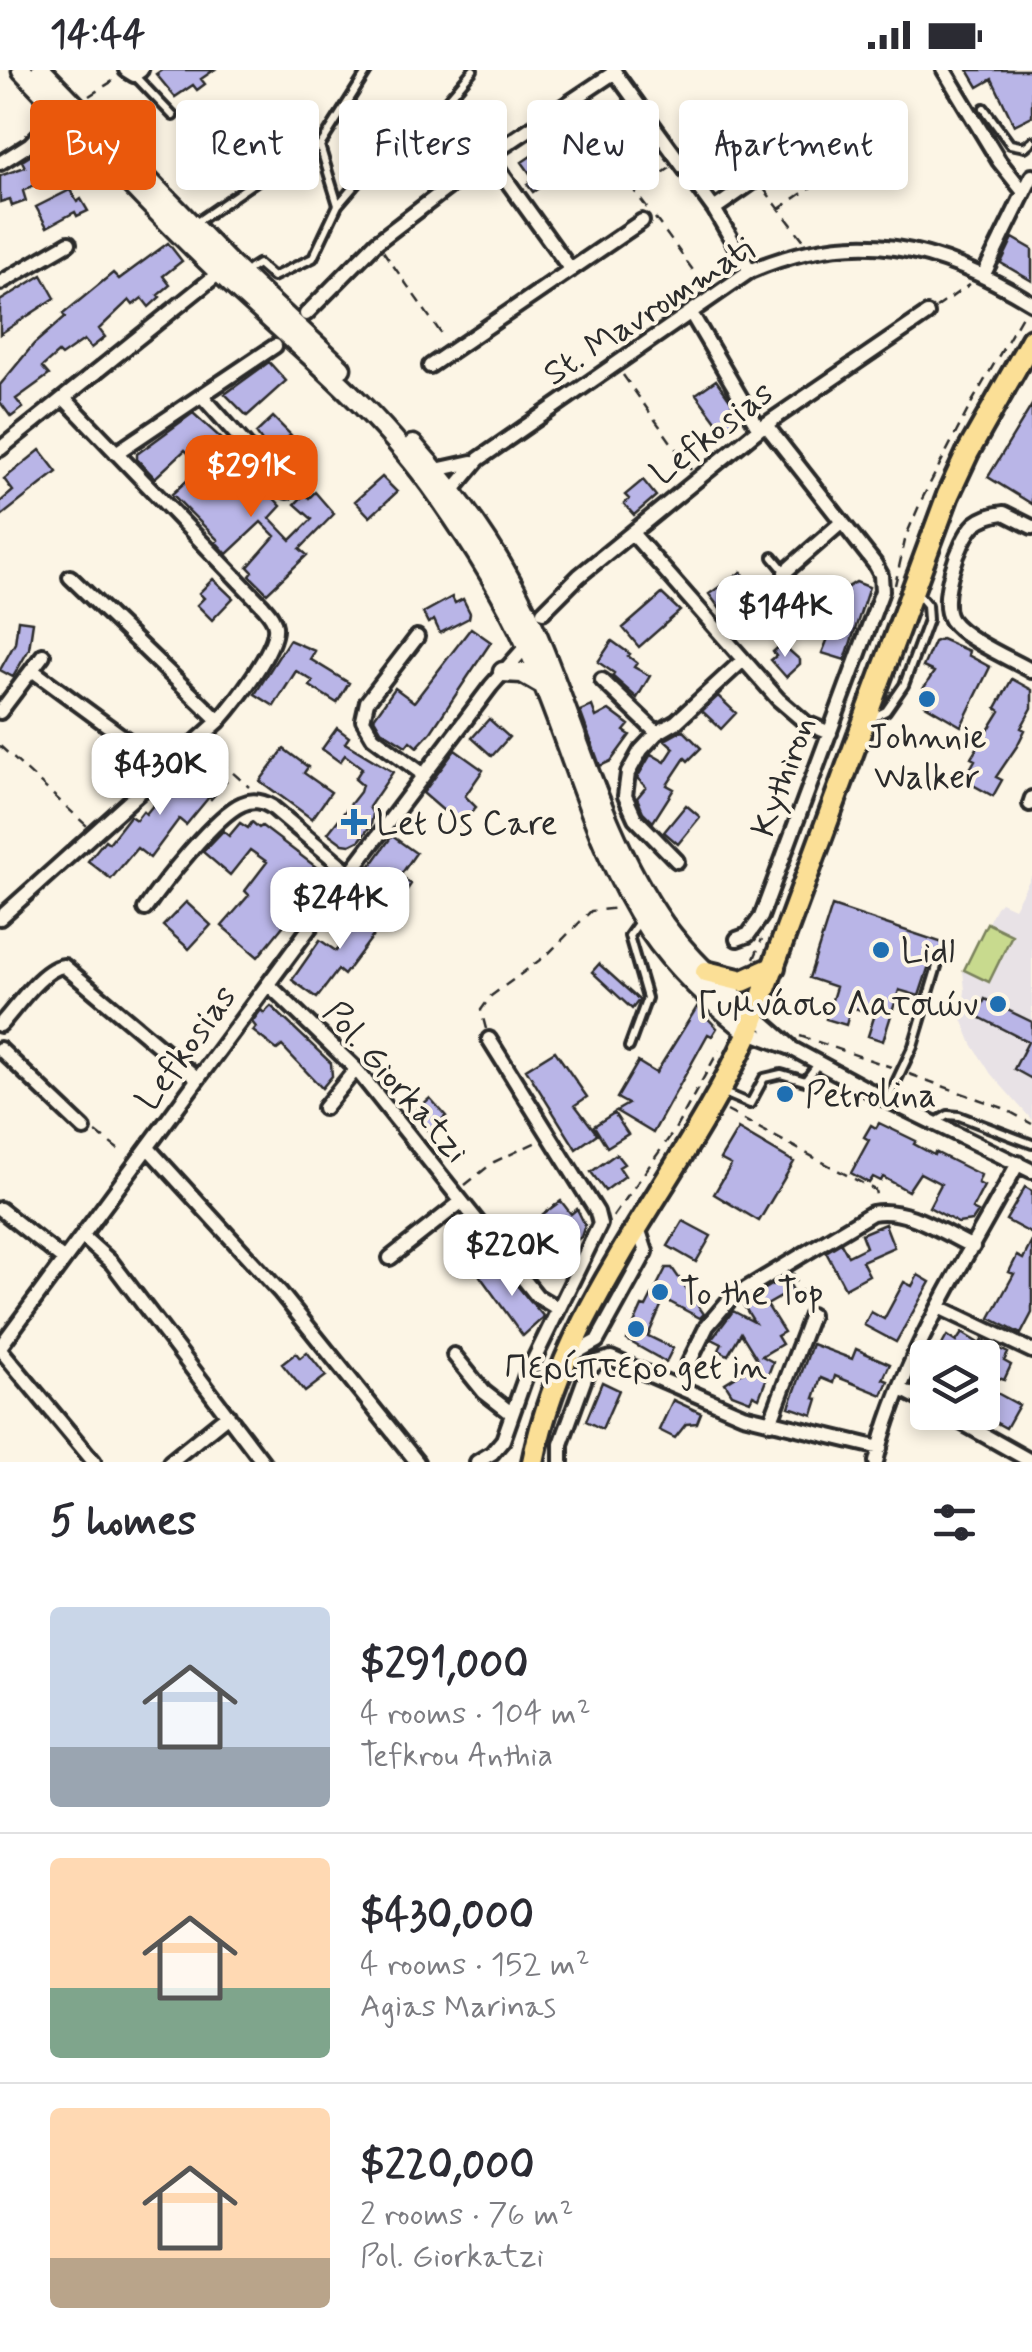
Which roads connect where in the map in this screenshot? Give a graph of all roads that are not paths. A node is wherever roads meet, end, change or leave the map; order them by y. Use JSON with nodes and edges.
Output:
{"nodes":[{"id":1,"x":22,"y":70,"type":"edge"},
{"id":2,"x":41,"y":70,"type":"edge"},
{"id":3,"x":368,"y":70,"type":"edge"},
{"id":4,"x":474,"y":70,"type":"edge"},
{"id":5,"x":944,"y":70,"type":"edge"},
{"id":6,"x":614,"y":71,"type":"edge"},
{"id":7,"x":132,"y":72,"type":"edge"},
{"id":8,"x":58,"y":100,"type":"edge"},
{"id":9,"x":62,"y":100,"type":"edge"},
{"id":10,"x":984,"y":108,"type":"dead end"},
{"id":11,"x":173,"y":116,"type":"dead end"},
{"id":12,"x":1032,"y":141,"type":"edge"},
{"id":13,"x":30,"y":143,"type":"edge"},
{"id":14,"x":507,"y":144,"type":"edge"},
{"id":15,"x":320,"y":146,"type":"junction"},
{"id":16,"x":0,"y":163,"type":"edge"},
{"id":17,"x":1032,"y":176,"type":"edge"},
{"id":18,"x":507,"y":180,"type":"edge"},
{"id":19,"x":148,"y":190,"type":"edge"},
{"id":20,"x":155,"y":190,"type":"edge"},
{"id":21,"x":445,"y":190,"type":"edge"},
{"id":22,"x":743,"y":190,"type":"edge"},
{"id":23,"x":1023,"y":191,"type":"junction"},
{"id":24,"x":338,"y":205,"type":"junction"},
{"id":25,"x":714,"y":210,"type":"junction"},
{"id":26,"x":642,"y":221,"type":"dead end"},
{"id":27,"x":192,"y":225,"type":"junction"},
{"id":28,"x":70,"y":242,"type":"dead end"},
{"id":29,"x":225,"y":268,"type":"junction"},
{"id":30,"x":250,"y":269,"type":"dead end"},
{"id":31,"x":571,"y":270,"type":"junction"},
{"id":32,"x":750,"y":270,"type":"junction"},
{"id":33,"x":984,"y":274,"type":"junction"},
{"id":34,"x":0,"y":284,"type":"edge"},
{"id":35,"x":1032,"y":303,"type":"edge"},
{"id":36,"x":690,"y":313,"type":"junction"},
{"id":37,"x":306,"y":314,"type":"dead end"},
{"id":38,"x":927,"y":314,"type":"road end"},
{"id":39,"x":1032,"y":340,"type":"edge"},
{"id":40,"x":274,"y":346,"type":"dead end"},
{"id":41,"x":430,"y":366,"type":"dead end"},
{"id":42,"x":202,"y":396,"type":"junction"},
{"id":43,"x":65,"y":399,"type":"junction"},
{"id":44,"x":763,"y":427,"type":"junction"},
{"id":45,"x":0,"y":449,"type":"edge"},
{"id":46,"x":116,"y":453,"type":"junction"},
{"id":47,"x":299,"y":457,"type":"dead end"},
{"id":48,"x":479,"y":460,"type":"junction"},
{"id":49,"x":436,"y":470,"type":"junction"},
{"id":50,"x":275,"y":478,"type":"junction"},
{"id":51,"x":453,"y":490,"type":"junction"},
{"id":52,"x":288,"y":491,"type":"dead end"},
{"id":53,"x":842,"y":522,"type":"junction"},
{"id":54,"x":1032,"y":527,"type":"edge"},
{"id":55,"x":632,"y":533,"type":"junction"},
{"id":56,"x":773,"y":557,"type":"dead end"},
{"id":57,"x":785,"y":572,"type":"junction"},
{"id":58,"x":70,"y":577,"type":"dead end"},
{"id":59,"x":798,"y":588,"type":"dead end"},
{"id":60,"x":532,"y":630,"type":"junction"},
{"id":61,"x":417,"y":637,"type":"dead end"},
{"id":62,"x":42,"y":655,"type":"dead end"},
{"id":63,"x":742,"y":661,"type":"junction"},
{"id":64,"x":32,"y":670,"type":"junction"},
{"id":65,"x":1032,"y":671,"type":"edge"},
{"id":66,"x":497,"y":679,"type":"junction"},
{"id":67,"x":602,"y":680,"type":"dead end"},
{"id":68,"x":543,"y":686,"type":"junction"},
{"id":69,"x":0,"y":712,"type":"edge"},
{"id":70,"x":219,"y":721,"type":"junction"},
{"id":71,"x":657,"y":733,"type":"junction"},
{"id":72,"x":830,"y":733,"type":"junction"},
{"id":73,"x":824,"y":753,"type":"junction"},
{"id":74,"x":161,"y":773,"type":"junction"},
{"id":75,"x":424,"y":775,"type":"junction"},
{"id":76,"x":844,"y":780,"type":"junction"},
{"id":77,"x":677,"y":860,"type":"dead end"},
{"id":78,"x":350,"y":872,"type":"junction"},
{"id":79,"x":145,"y":909,"type":"dead end"},
{"id":80,"x":639,"y":912,"type":"junction"},
{"id":81,"x":0,"y":918,"type":"edge"},
{"id":82,"x":737,"y":939,"type":"dead end"},
{"id":83,"x":938,"y":962,"type":"dead end"},
{"id":84,"x":774,"y":967,"type":"junction"},
{"id":85,"x":706,"y":972,"type":"junction"},
{"id":86,"x":268,"y":984,"type":"junction"},
{"id":87,"x":752,"y":1024,"type":"junction"},
{"id":88,"x":0,"y":1026,"type":"edge"},
{"id":89,"x":489,"y":1040,"type":"road end"},
{"id":90,"x":629,"y":1047,"type":"dead end"},
{"id":91,"x":0,"y":1049,"type":"edge"},
{"id":92,"x":819,"y":1063,"type":"junction"},
{"id":93,"x":356,"y":1069,"type":"junction"},
{"id":94,"x":198,"y":1079,"type":"junction"},
{"id":95,"x":717,"y":1097,"type":"junction"},
{"id":96,"x":887,"y":1100,"type":"junction"},
{"id":97,"x":324,"y":1108,"type":"dead end"},
{"id":98,"x":934,"y":1124,"type":"junction"},
{"id":99,"x":84,"y":1129,"type":"road end"},
{"id":100,"x":1032,"y":1144,"type":"edge"},
{"id":101,"x":148,"y":1149,"type":"junction"},
{"id":102,"x":1018,"y":1164,"type":"junction"},
{"id":103,"x":1032,"y":1171,"type":"edge"},
{"id":104,"x":457,"y":1198,"type":"junction"},
{"id":105,"x":0,"y":1209,"type":"edge"},
{"id":106,"x":82,"y":1236,"type":"junction"},
{"id":107,"x":973,"y":1247,"type":"junction"},
{"id":108,"x":390,"y":1258,"type":"dead end"},
{"id":109,"x":64,"y":1260,"type":"junction"},
{"id":110,"x":557,"y":1308,"type":"junction"},
{"id":111,"x":941,"y":1308,"type":"junction"},
{"id":112,"x":811,"y":1315,"type":"road end"},
{"id":113,"x":0,"y":1348,"type":"edge"},
{"id":114,"x":1032,"y":1352,"type":"edge"},
{"id":115,"x":454,"y":1355,"type":"dead end"},
{"id":116,"x":678,"y":1385,"type":"junction"},
{"id":117,"x":902,"y":1388,"type":"junction"},
{"id":118,"x":910,"y":1393,"type":"edge"},
{"id":119,"x":511,"y":1412,"type":"junction"},
{"id":120,"x":228,"y":1415,"type":"junction"},
{"id":121,"x":770,"y":1423,"type":"junction"},
{"id":122,"x":969,"y":1430,"type":"edge"},
{"id":123,"x":878,"y":1455,"type":"edge"},
{"id":124,"x":1004,"y":1456,"type":"edge"},
{"id":125,"x":533,"y":1461,"type":"edge"},
{"id":126,"x":94,"y":1462,"type":"edge"},
{"id":127,"x":170,"y":1462,"type":"edge"},
{"id":128,"x":263,"y":1462,"type":"edge"},
{"id":129,"x":417,"y":1462,"type":"edge"},
{"id":130,"x":478,"y":1462,"type":"edge"},
{"id":131,"x":561,"y":1462,"type":"edge"},
{"id":132,"x":1032,"y":1462,"type":"edge"}],
"edges":[{"from":1,"to":8,"type":"main road"},
{"from":2,"to":9,"type":"main road"},
{"from":3,"to":15,"type":"lane"},
{"from":4,"to":24,"type":"lane"},
{"from":5,"to":23,"type":"street"},
{"from":6,"to":14,"type":"street"},
{"from":6,"to":25,"type":"street"},
{"from":7,"to":11,"type":"lane"},
{"from":10,"to":12,"type":"lane"},
{"from":13,"to":16,"type":"street"},
{"from":15,"to":24,"type":"lane"},
{"from":15,"to":27,"type":"lane"},
{"from":17,"to":23,"type":"street"},
{"from":18,"to":31,"type":"street"},
{"from":19,"to":29,"type":"main road"},
{"from":20,"to":27,"type":"main road"},
{"from":21,"to":37,"type":"street"},
{"from":22,"to":25,"type":"street"},
{"from":23,"to":33,"type":"street"},
{"from":24,"to":30,"type":"lane"},
{"from":25,"to":32,"type":"street"},
{"from":26,"to":31,"type":"street"},
{"from":27,"to":29,"type":"main road"},
{"from":28,"to":34,"type":"street"},
{"from":29,"to":43,"type":"street"},
{"from":29,"to":49,"type":"main road"},
{"from":29,"to":60,"type":"main road"},
{"from":31,"to":41,"type":"street"},
{"from":32,"to":33,"type":"street","name":"St. Mavrommati"},
{"from":32,"to":36,"type":"street","name":"St. Mavrommati"},
{"from":33,"to":35,"type":"street","name":"St. Mavrommati"},
{"from":36,"to":44,"type":"street","name":"Kythiron"},
{"from":36,"to":48,"type":"street","name":"St. Mavrommati"},
{"from":38,"to":44,"type":"street","name":"Lefkosias"},
{"from":39,"to":76,"type":"main road"},
{"from":40,"to":42,"type":"street"},
{"from":42,"to":46,"type":"street"},
{"from":42,"to":50,"type":"street"},
{"from":43,"to":45,"type":"street"},
{"from":43,"to":46,"type":"street"},
{"from":44,"to":53,"type":"street","name":"Kythiron"},
{"from":44,"to":55,"type":"street","name":"Lefkosias"},
{"from":46,"to":70,"type":"street"},
{"from":47,"to":50,"type":"lane"},
{"from":48,"to":49,"type":"street","name":"St. Mavrommati"},
{"from":48,"to":51,"type":"street","name":"St. Mavrommati"},
{"from":49,"to":51,"type":"main road"},
{"from":50,"to":52,"type":"street"},
{"from":51,"to":60,"type":"main road"},
{"from":53,"to":57,"type":"street"},
{"from":53,"to":72,"type":"street","name":"Kythiron"},
{"from":54,"to":65,"type":"street"},
{"from":55,"to":60,"type":"street","name":"Lefkosias"},
{"from":55,"to":63,"type":"street"},
{"from":56,"to":57,"type":"lane"},
{"from":57,"to":59,"type":"lane"},
{"from":58,"to":70,"type":"street"},
{"from":60,"to":66,"type":"street","name":"Lefkosias"},
{"from":60,"to":68,"type":"main road"},
{"from":60,"to":85,"type":"main road"},
{"from":61,"to":75,"type":"street"},
{"from":62,"to":64,"type":"street"},
{"from":63,"to":71,"type":"street"},
{"from":63,"to":72,"type":"street"},
{"from":64,"to":69,"type":"street"},
{"from":64,"to":74,"type":"street"},
{"from":66,"to":68,"type":"main road"},
{"from":66,"to":75,"type":"street","name":"Lefkosias"},
{"from":67,"to":71,"type":"street"},
{"from":68,"to":80,"type":"main road"},
{"from":70,"to":74,"type":"street"},
{"from":71,"to":77,"type":"street"},
{"from":72,"to":73,"type":"street","name":"Kythiron"},
{"from":73,"to":76,"type":"street"},
{"from":73,"to":82,"type":"street","name":"Kythiron"},
{"from":74,"to":81,"type":"street"},
{"from":75,"to":78,"type":"street","name":"Lefkosias"},
{"from":76,"to":84,"type":"main road"},
{"from":78,"to":79,"type":"street"},
{"from":78,"to":86,"type":"street","name":"Lefkosias"},
{"from":80,"to":87,"type":"main road"},
{"from":80,"to":90,"type":"lane"},
{"from":83,"to":96,"type":"lane"},
{"from":84,"to":85,"type":"main road"},
{"from":84,"to":87,"type":"main road"},
{"from":85,"to":87,"type":"main road"},
{"from":86,"to":93,"type":"street","name":"Pol. Giorkatzi"},
{"from":86,"to":94,"type":"street","name":"Lefkosias"},
{"from":87,"to":92,"type":"street"},
{"from":87,"to":95,"type":"main road"},
{"from":88,"to":94,"type":"street"},
{"from":89,"to":110,"type":"street"},
{"from":91,"to":99,"type":"street"},
{"from":92,"to":95,"type":"lane"},
{"from":92,"to":96,"type":"street"},
{"from":93,"to":97,"type":"street"},
{"from":93,"to":104,"type":"street","name":"Pol. Giorkatzi"},
{"from":94,"to":101,"type":"street","name":"Lefkosias"},
{"from":95,"to":125,"type":"main road"},
{"from":96,"to":98,"type":"street"},
{"from":98,"to":100,"type":"lane"},
{"from":98,"to":102,"type":"street"},
{"from":101,"to":106,"type":"street","name":"Lefkosias"},
{"from":101,"to":129,"type":"street"},
{"from":102,"to":103,"type":"street"},
{"from":102,"to":107,"type":"street"},
{"from":104,"to":108,"type":"street"},
{"from":104,"to":110,"type":"street","name":"Pol. Giorkatzi"},
{"from":105,"to":109,"type":"street"},
{"from":106,"to":109,"type":"street","name":"Lefkosias"},
{"from":106,"to":120,"type":"street"},
{"from":107,"to":111,"type":"street"},
{"from":107,"to":116,"type":"street"},
{"from":109,"to":113,"type":"street","name":"Lefkosias"},
{"from":110,"to":119,"type":"street"},
{"from":111,"to":114,"type":"street"},
{"from":111,"to":117,"type":"street"},
{"from":112,"to":121,"type":"street"},
{"from":113,"to":126,"type":"street"},
{"from":115,"to":119,"type":"street"},
{"from":116,"to":121,"type":"street"},
{"from":116,"to":131,"type":"street"},
{"from":117,"to":118,"type":"street"},
{"from":117,"to":123,"type":"street"},
{"from":119,"to":130,"type":"street"},
{"from":120,"to":127,"type":"street"},
{"from":120,"to":128,"type":"street"},
{"from":121,"to":123,"type":"street"},
{"from":122,"to":124,"type":"street"},
{"from":124,"to":132,"type":"street"}]}
